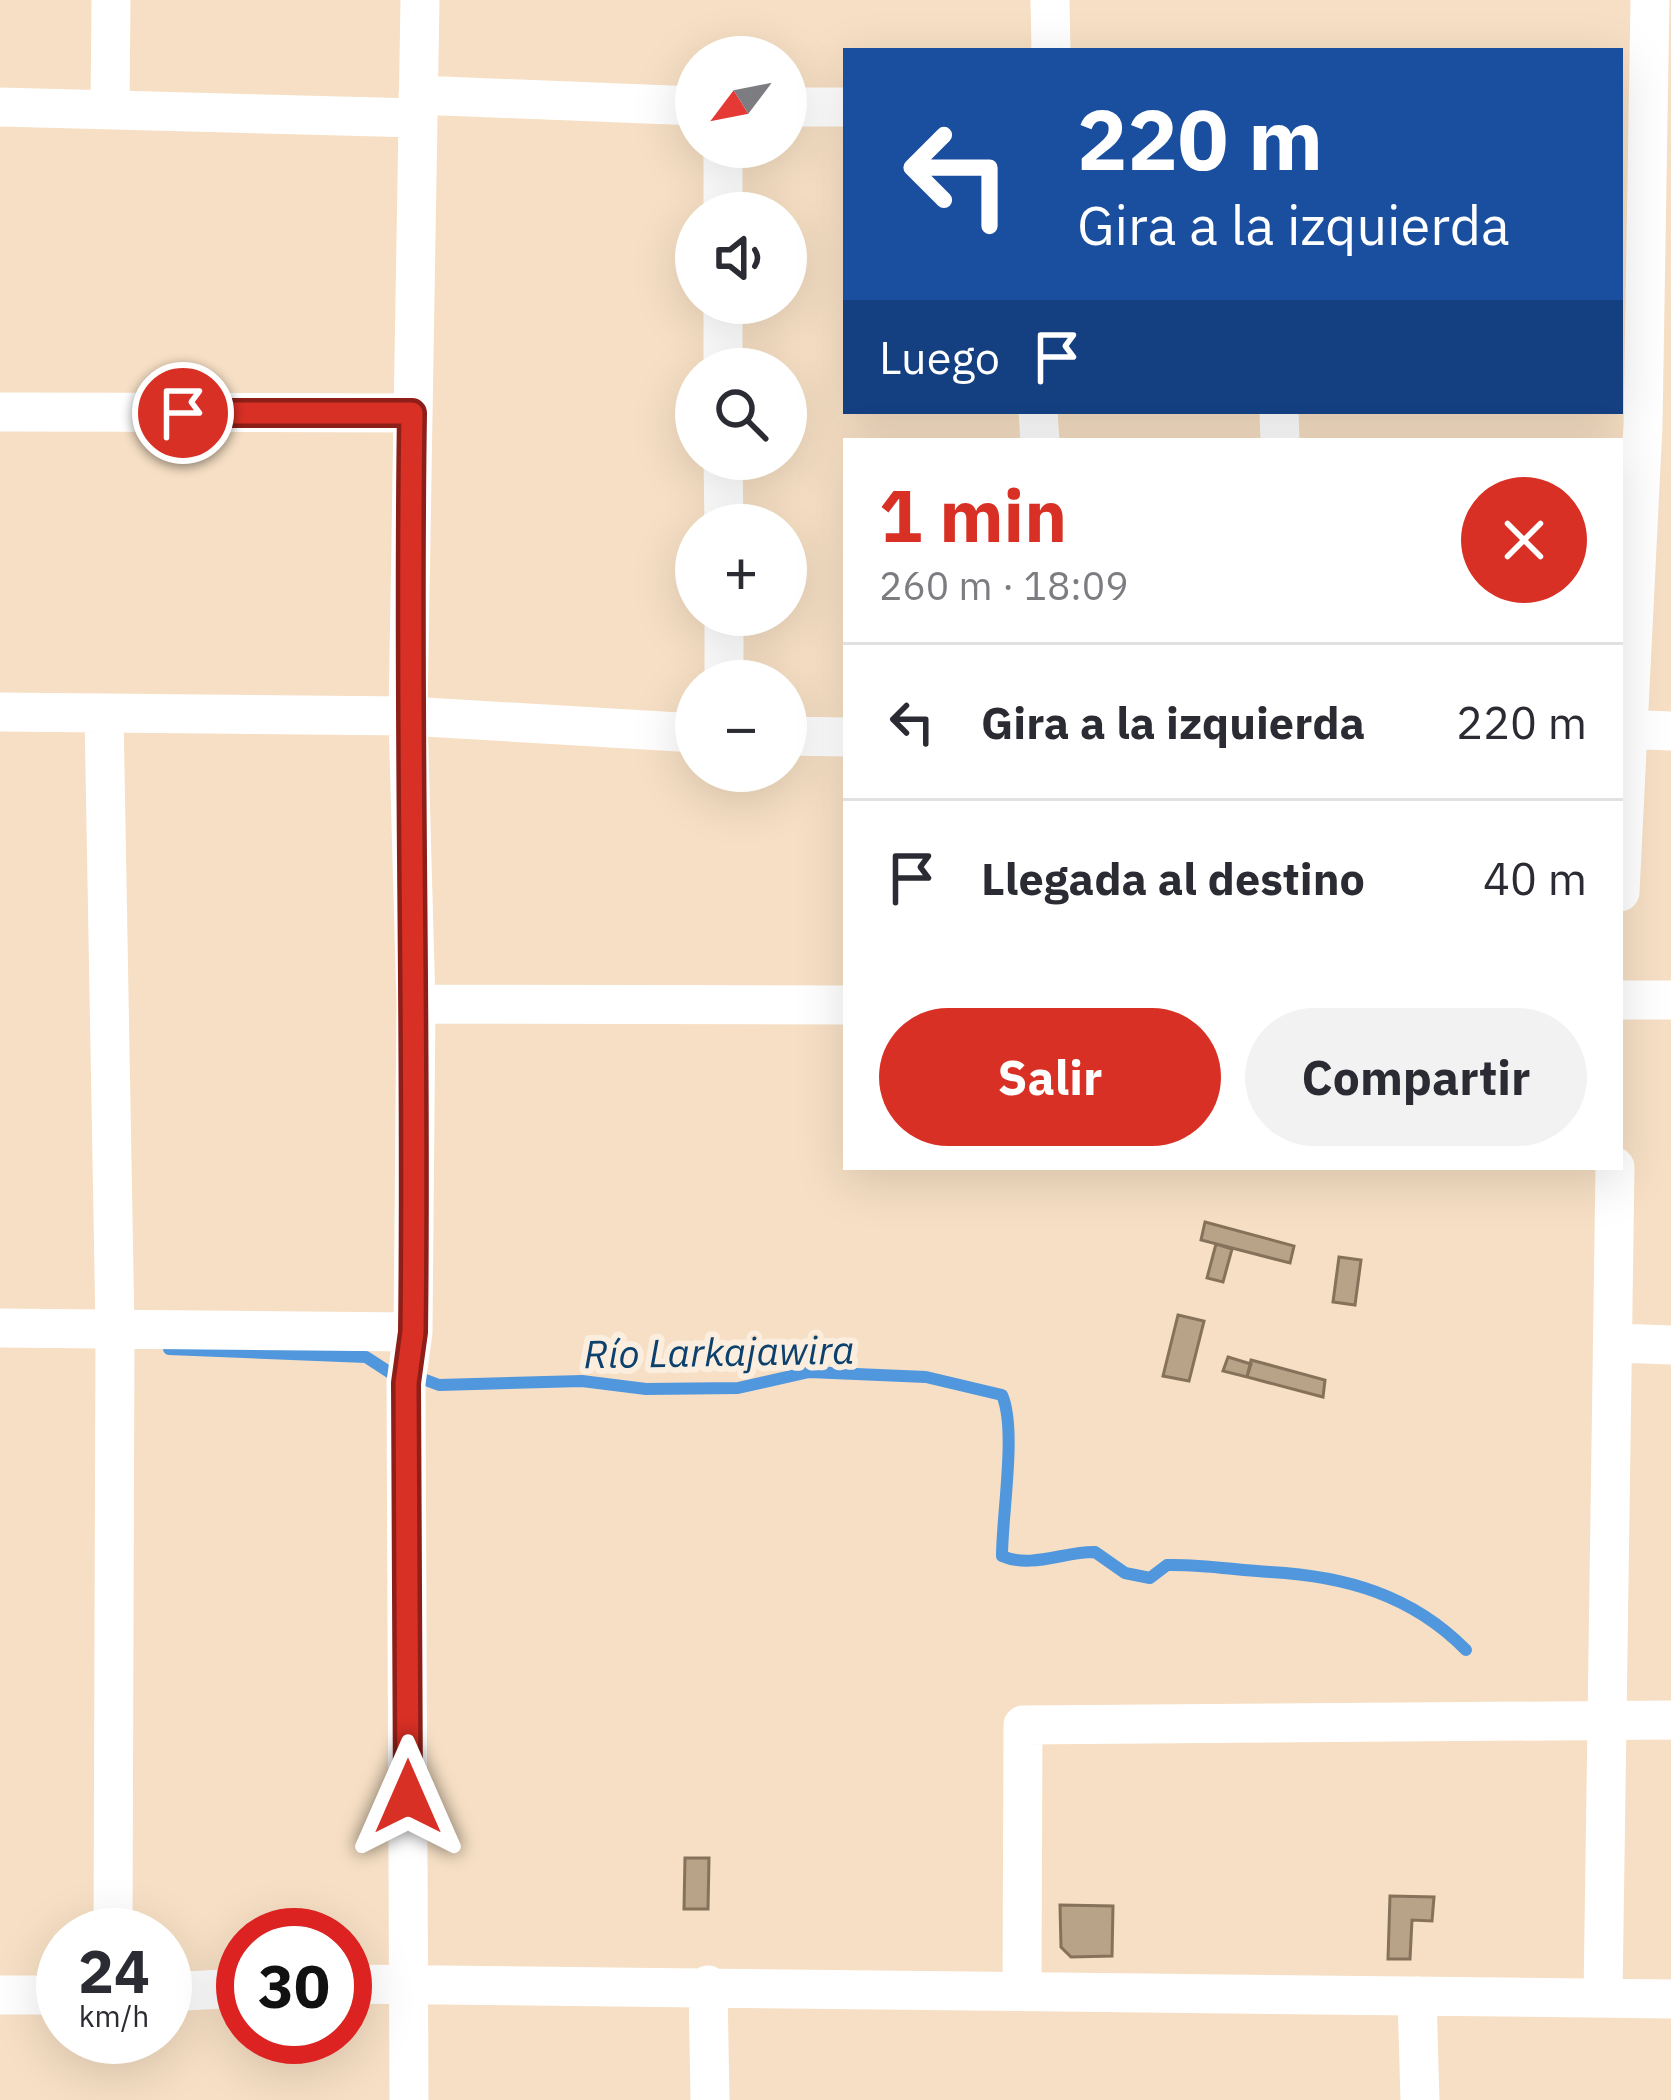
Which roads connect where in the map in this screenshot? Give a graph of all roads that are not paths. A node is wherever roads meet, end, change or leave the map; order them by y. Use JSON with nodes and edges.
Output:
{"nodes":[{"id":1,"x":111,"y":0,"type":"edge"},
{"id":2,"x":420,"y":0,"type":"edge"},
{"id":3,"x":1050,"y":0,"type":"edge"},
{"id":4,"x":1650,"y":0,"type":"edge"},
{"id":5,"x":1052,"y":48,"type":"edge"},
{"id":6,"x":675,"y":106,"type":"edge"},
{"id":7,"x":0,"y":107,"type":"edge"},
{"id":8,"x":417,"y":107,"type":"junction"},
{"id":9,"x":807,"y":107,"type":"edge"},
{"id":10,"x":843,"y":107,"type":"edge"},
{"id":11,"x":110,"y":110,"type":"junction"},
{"id":12,"x":1646,"y":130,"type":"edge"},
{"id":13,"x":0,"y":412,"type":"edge"},
{"id":14,"x":412,"y":413,"type":"junction"},
{"id":15,"x":1657,"y":426,"type":"edge"},
{"id":16,"x":0,"y":712,"type":"edge"},
{"id":17,"x":104,"y":714,"type":"junction"},
{"id":18,"x":408,"y":716,"type":"junction"},
{"id":19,"x":1624,"y":729,"type":"edge"},
{"id":20,"x":1671,"y":731,"type":"edge"},
{"id":21,"x":675,"y":732,"type":"edge"},
{"id":22,"x":807,"y":736,"type":"edge"},
{"id":23,"x":843,"y":737,"type":"edge"},
{"id":24,"x":1623,"y":770,"type":"edge"},
{"id":25,"x":1623,"y":1000,"type":"edge"},
{"id":26,"x":1671,"y":1000,"type":"edge"},
{"id":27,"x":416,"y":1004,"type":"junction"},
{"id":28,"x":843,"y":1005,"type":"edge"},
{"id":29,"x":1615,"y":1170,"type":"edge"},
{"id":30,"x":0,"y":1328,"type":"edge"},
{"id":31,"x":115,"y":1328,"type":"junction"},
{"id":32,"x":413,"y":1332,"type":"junction"},
{"id":33,"x":1616,"y":1343,"type":"junction"},
{"id":34,"x":1671,"y":1345,"type":"edge"},
{"id":35,"x":1610,"y":1720,"type":"junction"},
{"id":36,"x":1671,"y":1720,"type":"edge"},
{"id":37,"x":113,"y":1908,"type":"edge"},
{"id":38,"x":409,"y":1981,"type":"junction"},
{"id":39,"x":372,"y":1983,"type":"edge"},
{"id":40,"x":708,"y":1985,"type":"junction"},
{"id":41,"x":1022,"y":1990,"type":"junction"},
{"id":42,"x":36,"y":1994,"type":"edge"},
{"id":43,"x":0,"y":1995,"type":"edge"},
{"id":44,"x":1417,"y":1996,"type":"junction"},
{"id":45,"x":1603,"y":1997,"type":"junction"},
{"id":46,"x":1671,"y":1999,"type":"edge"},
{"id":47,"x":409,"y":2100,"type":"edge"},
{"id":48,"x":710,"y":2100,"type":"edge"},
{"id":49,"x":1420,"y":2100,"type":"edge"}],
"edges":[{"from":1,"to":11,"type":"street"},
{"from":2,"to":8,"type":"street"},
{"from":3,"to":5,"type":"street"},
{"from":4,"to":12,"type":"street"},
{"from":6,"to":8,"type":"street"},
{"from":7,"to":11,"type":"street"},
{"from":8,"to":11,"type":"street"},
{"from":8,"to":14,"type":"street"},
{"from":9,"to":10,"type":"street"},
{"from":12,"to":15,"type":"street"},
{"from":13,"to":14,"type":"street"},
{"from":14,"to":18,"type":"street"},
{"from":15,"to":19,"type":"street"},
{"from":16,"to":17,"type":"street"},
{"from":17,"to":18,"type":"street"},
{"from":17,"to":31,"type":"street"},
{"from":18,"to":21,"type":"street"},
{"from":18,"to":27,"type":"street"},
{"from":19,"to":20,"type":"street"},
{"from":19,"to":24,"type":"street"},
{"from":22,"to":23,"type":"street"},
{"from":25,"to":26,"type":"street"},
{"from":27,"to":28,"type":"street"},
{"from":27,"to":32,"type":"street"},
{"from":29,"to":33,"type":"street"},
{"from":30,"to":31,"type":"street"},
{"from":31,"to":32,"type":"street"},
{"from":31,"to":37,"type":"street"},
{"from":32,"to":38,"type":"street"},
{"from":33,"to":34,"type":"street"},
{"from":33,"to":35,"type":"street"},
{"from":35,"to":36,"type":"street"},
{"from":35,"to":41,"type":"street"},
{"from":35,"to":45,"type":"street"},
{"from":38,"to":39,"type":"street"},
{"from":38,"to":40,"type":"street"},
{"from":38,"to":47,"type":"street"},
{"from":40,"to":41,"type":"street"},
{"from":40,"to":48,"type":"street"},
{"from":41,"to":44,"type":"street"},
{"from":42,"to":43,"type":"street"},
{"from":44,"to":45,"type":"street"},
{"from":44,"to":49,"type":"street"},
{"from":45,"to":46,"type":"street"}]}
